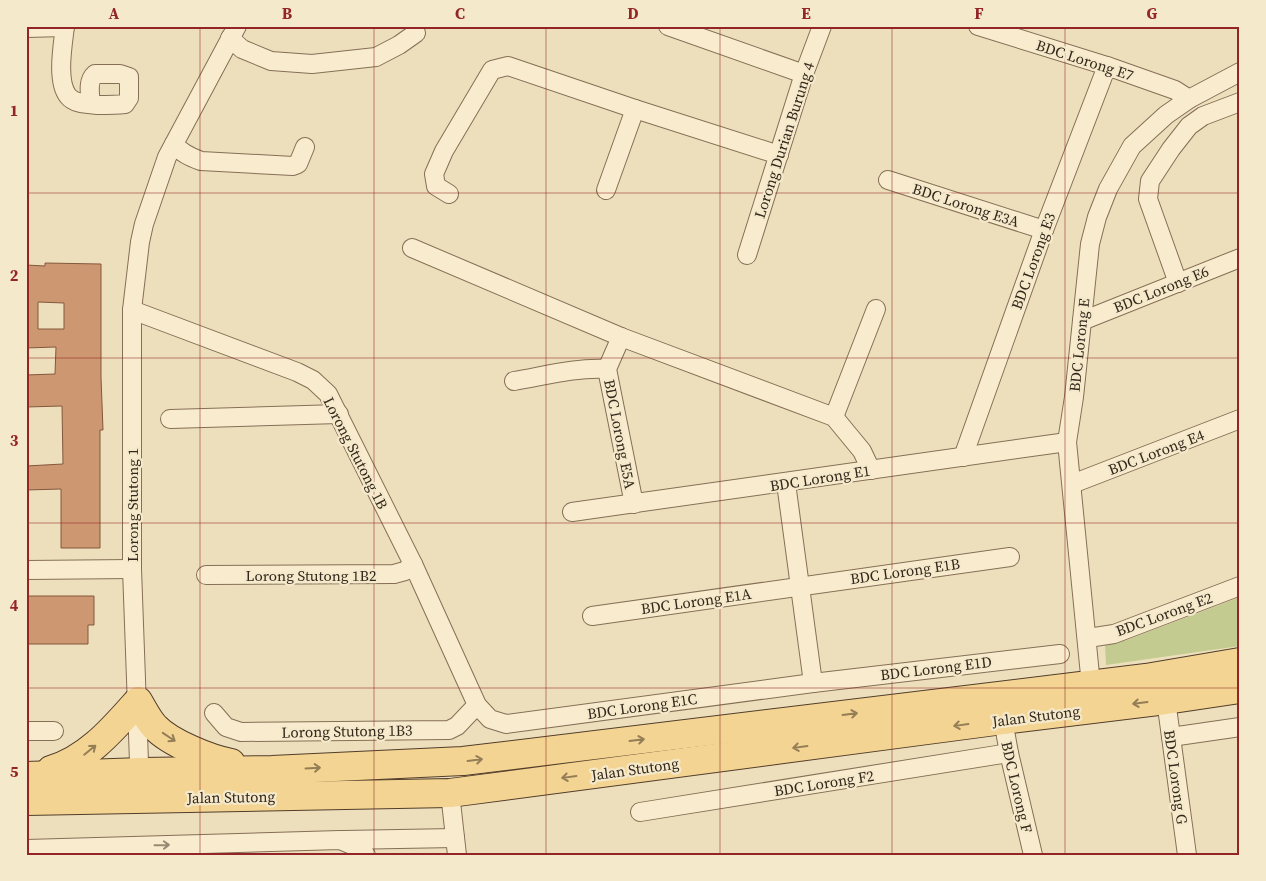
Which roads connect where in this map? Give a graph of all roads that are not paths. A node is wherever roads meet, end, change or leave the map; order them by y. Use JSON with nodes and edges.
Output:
{"nodes":[{"id":1,"x":668,"y":26,"type":"edge"},
{"id":2,"x":822,"y":26,"type":"edge"},
{"id":3,"x":978,"y":26,"type":"edge"},
{"id":4,"x":65,"y":27,"type":"edge"},
{"id":5,"x":26,"y":28,"type":"edge"},
{"id":6,"x":234,"y":32,"type":"edge"},
{"id":7,"x":416,"y":33,"type":"dead end"},
{"id":8,"x":1107,"y":66,"type":"junction"},
{"id":9,"x":1240,"y":72,"type":"edge"},
{"id":10,"x":804,"y":74,"type":"junction"},
{"id":11,"x":1189,"y":99,"type":"junction"},
{"id":12,"x":1240,"y":102,"type":"edge"},
{"id":13,"x":91,"y":104,"type":"dead end"},
{"id":14,"x":635,"y":109,"type":"junction"},
{"id":15,"x":174,"y":144,"type":"junction"},
{"id":16,"x":305,"y":147,"type":"dead end"},
{"id":17,"x":779,"y":155,"type":"junction"},
{"id":18,"x":888,"y":180,"type":"dead end"},
{"id":19,"x":606,"y":190,"type":"dead end"},
{"id":20,"x":449,"y":194,"type":"dead end"},
{"id":21,"x":1044,"y":230,"type":"junction"},
{"id":22,"x":412,"y":248,"type":"dead end"},
{"id":23,"x":747,"y":255,"type":"dead end"},
{"id":24,"x":1240,"y":258,"type":"edge"},
{"id":25,"x":1178,"y":283,"type":"junction"},
{"id":26,"x":876,"y":309,"type":"dead end"},
{"id":27,"x":132,"y":310,"type":"junction"},
{"id":28,"x":1082,"y":321,"type":"junction"},
{"id":29,"x":622,"y":337,"type":"junction"},
{"id":30,"x":607,"y":369,"type":"junction"},
{"id":31,"x":514,"y":381,"type":"dead end"},
{"id":32,"x":339,"y":414,"type":"junction"},
{"id":33,"x":834,"y":417,"type":"junction"},
{"id":34,"x":170,"y":419,"type":"dead end"},
{"id":35,"x":1240,"y":419,"type":"edge"},
{"id":36,"x":1067,"y":442,"type":"junction"},
{"id":37,"x":963,"y":457,"type":"junction"},
{"id":38,"x":871,"y":470,"type":"junction"},
{"id":39,"x":786,"y":483,"type":"junction"},
{"id":40,"x":1072,"y":484,"type":"junction"},
{"id":41,"x":634,"y":504,"type":"junction"},
{"id":42,"x":572,"y":512,"type":"dead end"},
{"id":43,"x":1010,"y":557,"type":"dead end"},
{"id":44,"x":413,"y":564,"type":"junction"},
{"id":45,"x":132,"y":569,"type":"junction"},
{"id":46,"x":26,"y":570,"type":"edge"},
{"id":47,"x":206,"y":575,"type":"dead end"},
{"id":48,"x":801,"y":586,"type":"junction"},
{"id":49,"x":1240,"y":586,"type":"edge"},
{"id":50,"x":592,"y":616,"type":"dead end"},
{"id":51,"x":1088,"y":638,"type":"junction"},
{"id":52,"x":1060,"y":654,"type":"dead end"},
{"id":53,"x":1240,"y":662,"type":"edge"},
{"id":54,"x":1146,"y":678,"type":"junction"},
{"id":55,"x":813,"y":683,"type":"junction"},
{"id":56,"x":1091,"y":684,"type":"junction"},
{"id":57,"x":1240,"y":689,"type":"edge"},
{"id":58,"x":1166,"y":700,"type":"junction"},
{"id":59,"x":138,"y":701,"type":"junction"},
{"id":60,"x":477,"y":705,"type":"junction"},
{"id":61,"x":214,"y":713,"type":"dead end"},
{"id":62,"x":1002,"y":720,"type":"junction"},
{"id":63,"x":1240,"y":727,"type":"edge"},
{"id":64,"x":26,"y":731,"type":"edge"},
{"id":65,"x":54,"y":731,"type":"dead end"},
{"id":66,"x":1171,"y":737,"type":"junction"},
{"id":67,"x":1009,"y":753,"type":"junction"},
{"id":68,"x":272,"y":770,"type":"junction"},
{"id":69,"x":142,"y":772,"type":"junction"},
{"id":70,"x":28,"y":784,"type":"edge"},
{"id":71,"x":450,"y":793,"type":"junction"},
{"id":72,"x":339,"y":794,"type":"junction"},
{"id":73,"x":640,"y":812,"type":"dead end"},
{"id":74,"x":340,"y":840,"type":"junction"},
{"id":75,"x":456,"y":846,"type":"edge"},
{"id":76,"x":26,"y":849,"type":"edge"},
{"id":77,"x":366,"y":855,"type":"edge"},
{"id":78,"x":1033,"y":855,"type":"edge"},
{"id":79,"x":1187,"y":855,"type":"edge"}],
"edges":[{"from":1,"to":10,"type":"street"},
{"from":2,"to":10,"type":"street","name":"Lorong Durian Burung 4"},
{"from":3,"to":8,"type":"street","name":"BDC Lorong E7"},
{"from":4,"to":5,"type":"street"},
{"from":4,"to":13,"type":"street"},
{"from":6,"to":7,"type":"street"},
{"from":6,"to":15,"type":"street","name":"Lorong Stutong 1"},
{"from":8,"to":11,"type":"street","name":"BDC Lorong E7"},
{"from":8,"to":21,"type":"street","name":"BDC Lorong E3"},
{"from":9,"to":11,"type":"street","name":"BDC Lorong E"},
{"from":10,"to":17,"type":"street","name":"Lorong Durian Burung 4"},
{"from":11,"to":28,"type":"street","name":"BDC Lorong E"},
{"from":12,"to":25,"type":"street"},
{"from":14,"to":17,"type":"street"},
{"from":14,"to":19,"type":"street"},
{"from":14,"to":20,"type":"street"},
{"from":15,"to":16,"type":"street"},
{"from":15,"to":27,"type":"street","name":"Lorong Stutong 1"},
{"from":17,"to":23,"type":"street","name":"Lorong Durian Burung 4"},
{"from":18,"to":21,"type":"street","name":"BDC Lorong E3A"},
{"from":21,"to":37,"type":"street","name":"BDC Lorong E3"},
{"from":22,"to":29,"type":"street"},
{"from":24,"to":25,"type":"street","name":"BDC Lorong E6"},
{"from":25,"to":28,"type":"street","name":"BDC Lorong E6"},
{"from":26,"to":33,"type":"street"},
{"from":27,"to":32,"type":"street","name":"Lorong Stutong 1B"},
{"from":27,"to":45,"type":"street","name":"Lorong Stutong 1"},
{"from":28,"to":36,"type":"street","name":"BDC Lorong E"},
{"from":29,"to":30,"type":"street","name":"BDC Lorong E5A"},
{"from":29,"to":33,"type":"street"},
{"from":30,"to":31,"type":"street"},
{"from":30,"to":41,"type":"street","name":"BDC Lorong E5A"},
{"from":32,"to":34,"type":"street"},
{"from":32,"to":44,"type":"street","name":"Lorong Stutong 1B"},
{"from":33,"to":38,"type":"street"},
{"from":35,"to":40,"type":"street","name":"BDC Lorong E4"},
{"from":36,"to":37,"type":"street","name":"BDC Lorong E1"},
{"from":36,"to":40,"type":"street","name":"BDC Lorong E"},
{"from":37,"to":38,"type":"street","name":"BDC Lorong E1"},
{"from":38,"to":39,"type":"street","name":"BDC Lorong E1"},
{"from":39,"to":41,"type":"street","name":"BDC Lorong E1"},
{"from":39,"to":48,"type":"street"},
{"from":40,"to":51,"type":"street","name":"BDC Lorong E"},
{"from":41,"to":42,"type":"street","name":"BDC Lorong E1"},
{"from":43,"to":48,"type":"street","name":"BDC Lorong E1B"},
{"from":44,"to":47,"type":"street","name":"Lorong Stutong 1B2"},
{"from":44,"to":60,"type":"street","name":"Lorong Stutong 1B"},
{"from":45,"to":46,"type":"street"},
{"from":45,"to":59,"type":"street","name":"Lorong Stutong 1"},
{"from":48,"to":50,"type":"street","name":"BDC Lorong E1A"},
{"from":48,"to":55,"type":"street"},
{"from":49,"to":51,"type":"street","name":"BDC Lorong E2"},
{"from":51,"to":56,"type":"street","name":"BDC Lorong E"},
{"from":52,"to":55,"type":"street","name":"BDC Lorong E1D"},
{"from":53,"to":54,"type":"main road","name":"Jalan Stutong"},
{"from":54,"to":56,"type":"main road","name":"Jalan Stutong"},
{"from":54,"to":58,"type":"main road"},
{"from":55,"to":60,"type":"street","name":"BDC Lorong E1C"},
{"from":68,"to":56,"type":"main road","name":"Jalan Stutong","one_way":true},
{"from":57,"to":58,"type":"main road","name":"Jalan Stutong"},
{"from":58,"to":62,"type":"main road","name":"Jalan Stutong","one_way":true},
{"from":58,"to":66,"type":"street","name":"BDC Lorong G"},
{"from":59,"to":68,"type":"main road","one_way":true},
{"from":59,"to":69,"type":"street","name":"Lorong Stutong 1"},
{"from":70,"to":59,"type":"main road","one_way":true},
{"from":60,"to":61,"type":"street","name":"Lorong Stutong 1B3"},
{"from":62,"to":67,"type":"street","name":"BDC Lorong F"},
{"from":62,"to":71,"type":"main road","name":"Jalan Stutong","one_way":true},
{"from":63,"to":66,"type":"street"},
{"from":64,"to":65,"type":"street"},
{"from":66,"to":79,"type":"street","name":"BDC Lorong G"},
{"from":67,"to":73,"type":"street","name":"BDC Lorong F2"},
{"from":67,"to":78,"type":"street","name":"BDC Lorong F"},
{"from":68,"to":69,"type":"main road","name":"Jalan Stutong"},
{"from":69,"to":70,"type":"main road","name":"Jalan Stutong"},
{"from":69,"to":72,"type":"main road"},
{"from":70,"to":72,"type":"main road","name":"Jalan Stutong"},
{"from":71,"to":72,"type":"main road","name":"Jalan Stutong"},
{"from":71,"to":75,"type":"street"},
{"from":74,"to":75,"type":"street"},
{"from":76,"to":74,"type":"street","one_way":true},
{"from":74,"to":77,"type":"street"}]}
